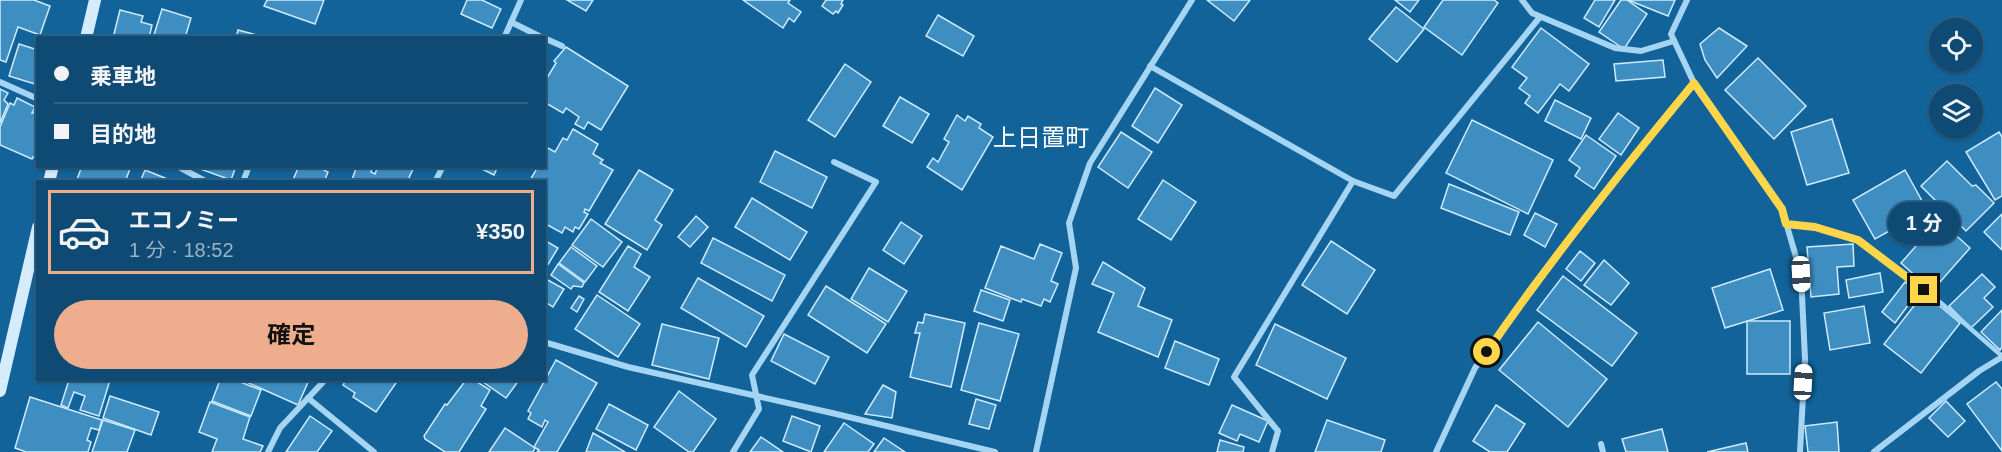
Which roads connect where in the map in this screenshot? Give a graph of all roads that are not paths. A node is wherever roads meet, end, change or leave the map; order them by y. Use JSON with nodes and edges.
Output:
{"nodes":[{"id":1,"x":95,"y":0,"type":"edge"},
{"id":2,"x":521,"y":0,"type":"edge"},
{"id":3,"x":1192,"y":0,"type":"edge"},
{"id":4,"x":1522,"y":0,"type":"edge"},
{"id":5,"x":1687,"y":0,"type":"edge"},
{"id":6,"x":1540,"y":17,"type":"junction"},
{"id":7,"x":511,"y":22,"type":"junction"},
{"id":8,"x":86,"y":36,"type":"edge"},
{"id":9,"x":505,"y":36,"type":"edge"},
{"id":10,"x":540,"y":36,"type":"edge"},
{"id":11,"x":546,"y":39,"type":"edge"},
{"id":12,"x":1674,"y":41,"type":"junction"},
{"id":13,"x":562,"y":46,"type":"dead end"},
{"id":14,"x":1150,"y":66,"type":"junction"},
{"id":15,"x":0,"y":81,"type":"edge"},
{"id":16,"x":1694,"y":83,"type":"junction"},
{"id":17,"x":36,"y":98,"type":"edge"},
{"id":18,"x":834,"y":162,"type":"dead end"},
{"id":19,"x":181,"y":168,"type":"edge"},
{"id":20,"x":203,"y":180,"type":"edge"},
{"id":21,"x":1353,"y":181,"type":"junction"},
{"id":22,"x":1786,"y":224,"type":"junction"},
{"id":23,"x":36,"y":236,"type":"edge"},
{"id":24,"x":546,"y":343,"type":"edge"},
{"id":25,"x":2002,"y":356,"type":"edge"},
{"id":26,"x":324,"y":381,"type":"edge"},
{"id":27,"x":0,"y":391,"type":"edge"},
{"id":28,"x":755,"y":396,"type":"junction"},
{"id":29,"x":308,"y":398,"type":"junction"},
{"id":30,"x":1601,"y":444,"type":"dead end"},
{"id":31,"x":268,"y":452,"type":"edge"},
{"id":32,"x":374,"y":452,"type":"edge"},
{"id":33,"x":733,"y":452,"type":"edge"},
{"id":34,"x":995,"y":452,"type":"edge"},
{"id":35,"x":1036,"y":452,"type":"edge"},
{"id":36,"x":1272,"y":452,"type":"edge"},
{"id":37,"x":1436,"y":452,"type":"edge"},
{"id":38,"x":1603,"y":452,"type":"edge"},
{"id":39,"x":1800,"y":452,"type":"edge"},
{"id":40,"x":1874,"y":452,"type":"edge"}],
"edges":[{"from":1,"to":8,"type":"street"},
{"from":2,"to":7,"type":"street"},
{"from":3,"to":14,"type":"street"},
{"from":4,"to":6,"type":"street"},
{"from":5,"to":12,"type":"street"},
{"from":6,"to":12,"type":"street"},
{"from":6,"to":21,"type":"street"},
{"from":7,"to":9,"type":"street"},
{"from":7,"to":10,"type":"street"},
{"from":11,"to":13,"type":"street"},
{"from":12,"to":16,"type":"street"},
{"from":14,"to":21,"type":"street"},
{"from":14,"to":35,"type":"street"},
{"from":15,"to":17,"type":"street"},
{"from":16,"to":22,"type":"street"},
{"from":16,"to":37,"type":"street"},
{"from":18,"to":28,"type":"street"},
{"from":19,"to":20,"type":"street"},
{"from":21,"to":36,"type":"street"},
{"from":22,"to":25,"type":"lane"},
{"from":22,"to":39,"type":"street"},
{"from":23,"to":27,"type":"street"},
{"from":24,"to":28,"type":"street"},
{"from":25,"to":40,"type":"street"},
{"from":26,"to":29,"type":"street"},
{"from":28,"to":33,"type":"street"},
{"from":28,"to":34,"type":"street"},
{"from":29,"to":31,"type":"street"},
{"from":29,"to":32,"type":"street"},
{"from":30,"to":38,"type":"street"}]}
